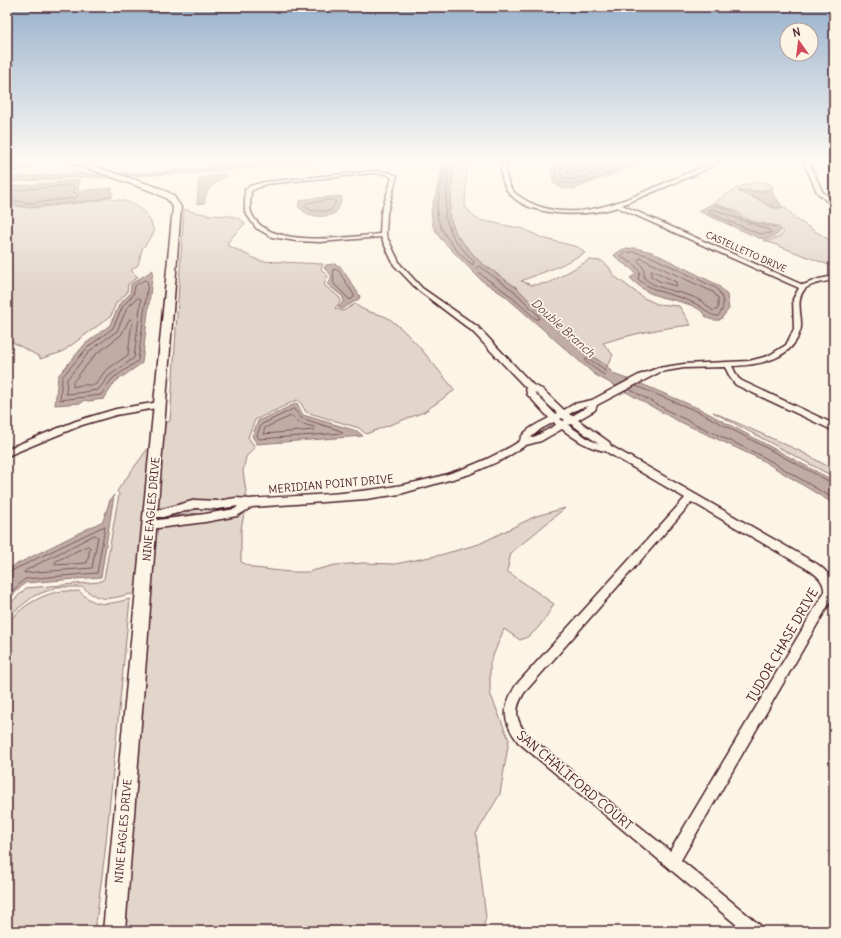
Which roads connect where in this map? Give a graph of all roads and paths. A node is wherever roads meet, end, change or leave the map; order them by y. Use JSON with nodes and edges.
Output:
{"nodes":[{"id":1,"x":175,"y":204,"type":"edge"},
{"id":2,"x":248,"y":204,"type":"edge"},
{"id":3,"x":387,"y":204,"type":"edge"},
{"id":4,"x":528,"y":204,"type":"edge"},
{"id":5,"x":619,"y":204,"type":"edge"},
{"id":6,"x":616,"y":205,"type":"junction"},
{"id":7,"x":383,"y":235,"type":"junction"},
{"id":8,"x":834,"y":278,"type":"edge"},
{"id":9,"x":803,"y":287,"type":"junction"},
{"id":10,"x":728,"y":365,"type":"junction"},
{"id":11,"x":594,"y":403,"type":"junction"},
{"id":12,"x":159,"y":405,"type":"junction"},
{"id":13,"x":559,"y":416,"type":"junction"},
{"id":14,"x":571,"y":420,"type":"junction"},
{"id":15,"x":562,"y":424,"type":"junction"},
{"id":16,"x":834,"y":428,"type":"edge"},
{"id":17,"x":524,"y":442,"type":"junction"},
{"id":18,"x":607,"y":448,"type":"junction"},
{"id":19,"x":7,"y":454,"type":"edge"},
{"id":20,"x":691,"y":497,"type":"junction"},
{"id":21,"x":250,"y":503,"type":"junction"},
{"id":22,"x":150,"y":520,"type":"junction"},
{"id":23,"x":672,"y":862,"type":"junction"},
{"id":24,"x":114,"y":931,"type":"edge"},
{"id":25,"x":756,"y":931,"type":"edge"}],
"edges":[{"from":1,"to":12,"type":"street","name":"NINE EAGLES DRIVE"},
{"from":2,"to":7,"type":"street","name":"TUDOR CHASE DRIVE"},
{"from":3,"to":7,"type":"street","name":"TUDOR CHASE DRIVE"},
{"from":4,"to":6,"type":"street"},
{"from":5,"to":6,"type":"street"},
{"from":6,"to":9,"type":"street","name":"CASTELLETTO DRIVE"},
{"from":7,"to":13,"type":"street","name":"TUDOR CHASE DRIVE"},
{"from":8,"to":9,"type":"street"},
{"from":9,"to":10,"type":"street","name":"MERIDIAN POINT DRIVE"},
{"from":10,"to":11,"type":"street","name":"MERIDIAN POINT DRIVE"},
{"from":10,"to":16,"type":"street"},
{"from":11,"to":13,"type":"street","name":"MERIDIAN POINT DRIVE"},
{"from":11,"to":14,"type":"street","name":"MERIDIAN POINT DRIVE"},
{"from":12,"to":19,"type":"street"},
{"from":12,"to":22,"type":"street","name":"NINE EAGLES DRIVE"},
{"from":13,"to":14,"type":"street","name":"TUDOR CHASE DRIVE"},
{"from":13,"to":15,"type":"street","name":"TUDOR CHASE DRIVE"},
{"from":13,"to":17,"type":"street","name":"MERIDIAN POINT DRIVE"},
{"from":14,"to":15,"type":"street","name":"MERIDIAN POINT DRIVE"},
{"from":14,"to":18,"type":"street","name":"TUDOR CHASE DRIVE"},
{"from":15,"to":17,"type":"street","name":"MERIDIAN POINT DRIVE"},
{"from":15,"to":18,"type":"street","name":"TUDOR CHASE DRIVE"},
{"from":17,"to":21,"type":"street","name":"MERIDIAN POINT DRIVE"},
{"from":18,"to":20,"type":"street","name":"TUDOR CHASE DRIVE"},
{"from":20,"to":23,"type":"street","name":"TUDOR CHASE DRIVE"},
{"from":20,"to":23,"type":"street","name":"SAN CHALIFORD COURT"},
{"from":21,"to":22,"type":"street","name":"MERIDIAN POINT DRIVE"},
{"from":21,"to":22,"type":"street","name":"MERIDIAN POINT DRIVE"},
{"from":22,"to":24,"type":"street","name":"NINE EAGLES DRIVE"},
{"from":23,"to":25,"type":"street","name":"SAN CHALIFORD COURT"}]}
